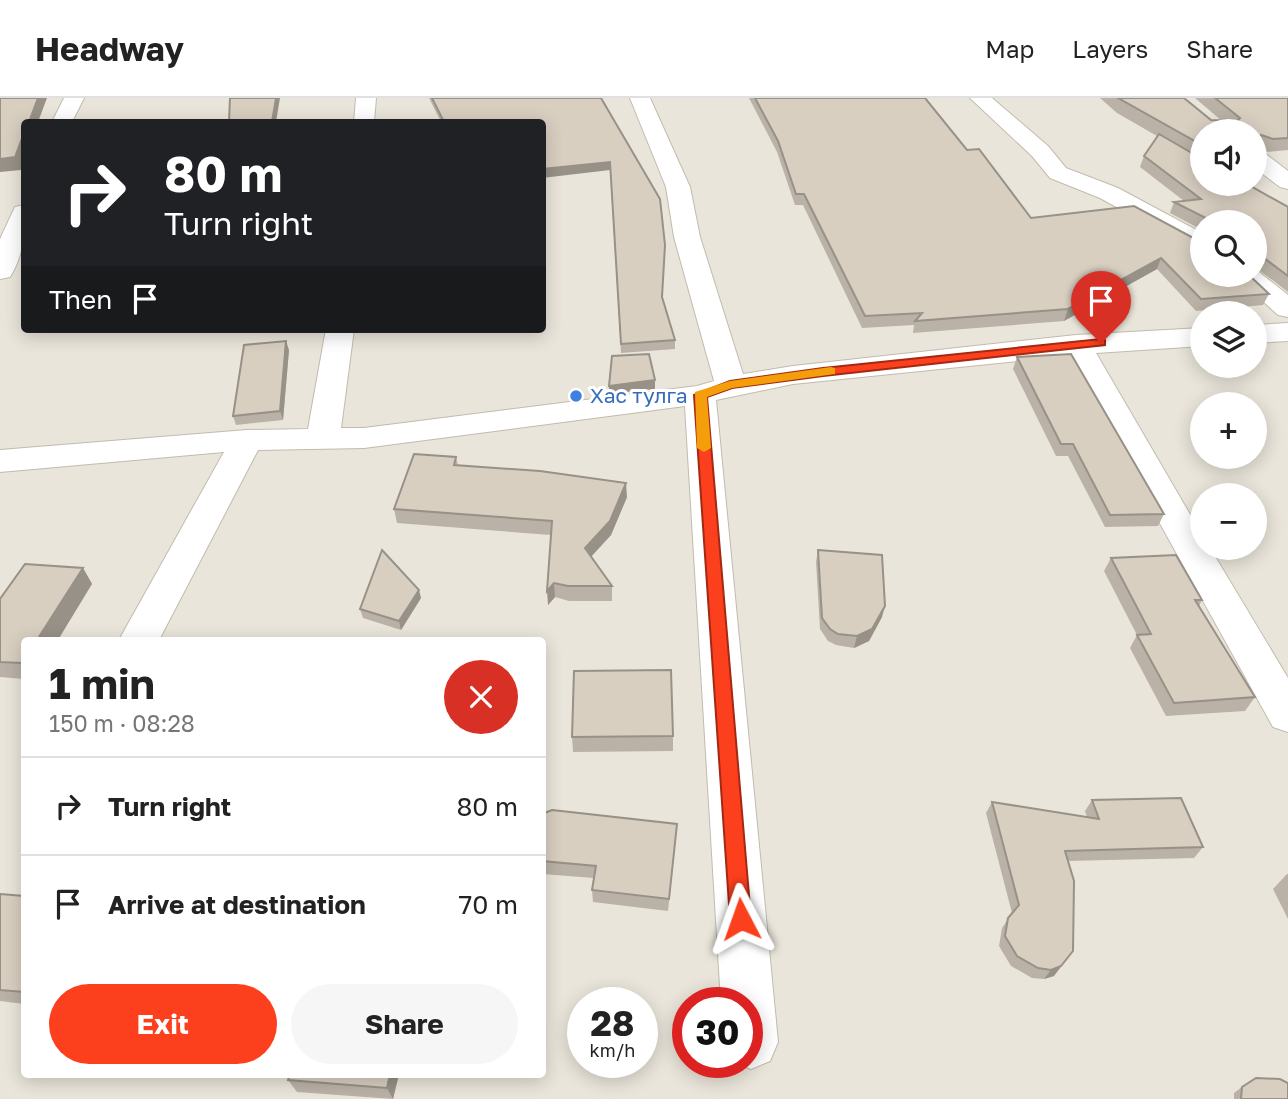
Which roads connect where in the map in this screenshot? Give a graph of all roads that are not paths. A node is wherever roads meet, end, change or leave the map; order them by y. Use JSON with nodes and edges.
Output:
{"nodes":[{"id":1,"x":74,"y":98,"type":"edge"},
{"id":2,"x":366,"y":98,"type":"edge"},
{"id":3,"x":640,"y":98,"type":"edge"},
{"id":4,"x":980,"y":98,"type":"edge"},
{"id":5,"x":64,"y":119,"type":"edge"},
{"id":6,"x":364,"y":119,"type":"edge"},
{"id":7,"x":1267,"y":166,"type":"edge"},
{"id":8,"x":1288,"y":182,"type":"edge"},
{"id":9,"x":21,"y":219,"type":"edge"},
{"id":10,"x":1190,"y":236,"type":"edge"},
{"id":11,"x":0,"y":271,"type":"edge"},
{"id":12,"x":1262,"y":287,"type":"edge"},
{"id":13,"x":1288,"y":309,"type":"edge"},
{"id":14,"x":1288,"y":332,"type":"edge"},
{"id":15,"x":339,"y":333,"type":"edge"},
{"id":16,"x":1267,"y":333,"type":"edge"},
{"id":17,"x":1190,"y":338,"type":"edge"},
{"id":18,"x":1076,"y":344,"type":"junction"},
{"id":19,"x":715,"y":390,"type":"junction"},
{"id":20,"x":323,"y":439,"type":"junction"},
{"id":21,"x":247,"y":440,"type":"junction"},
{"id":22,"x":0,"y":461,"type":"edge"},
{"id":23,"x":141,"y":637,"type":"edge"},
{"id":24,"x":1288,"y":715,"type":"edge"},
{"id":25,"x":746,"y":987,"type":"edge"}],
"edges":[{"from":1,"to":5,"type":"street"},
{"from":2,"to":6,"type":"street"},
{"from":3,"to":19,"type":"street"},
{"from":4,"to":10,"type":"street"},
{"from":7,"to":8,"type":"street"},
{"from":9,"to":11,"type":"street"},
{"from":12,"to":13,"type":"street"},
{"from":14,"to":16,"type":"street"},
{"from":15,"to":20,"type":"street"},
{"from":17,"to":18,"type":"street"},
{"from":18,"to":19,"type":"street"},
{"from":18,"to":24,"type":"street"},
{"from":19,"to":20,"type":"street"},
{"from":19,"to":25,"type":"street"},
{"from":20,"to":21,"type":"street"},
{"from":21,"to":22,"type":"street"},
{"from":21,"to":23,"type":"street"}]}
